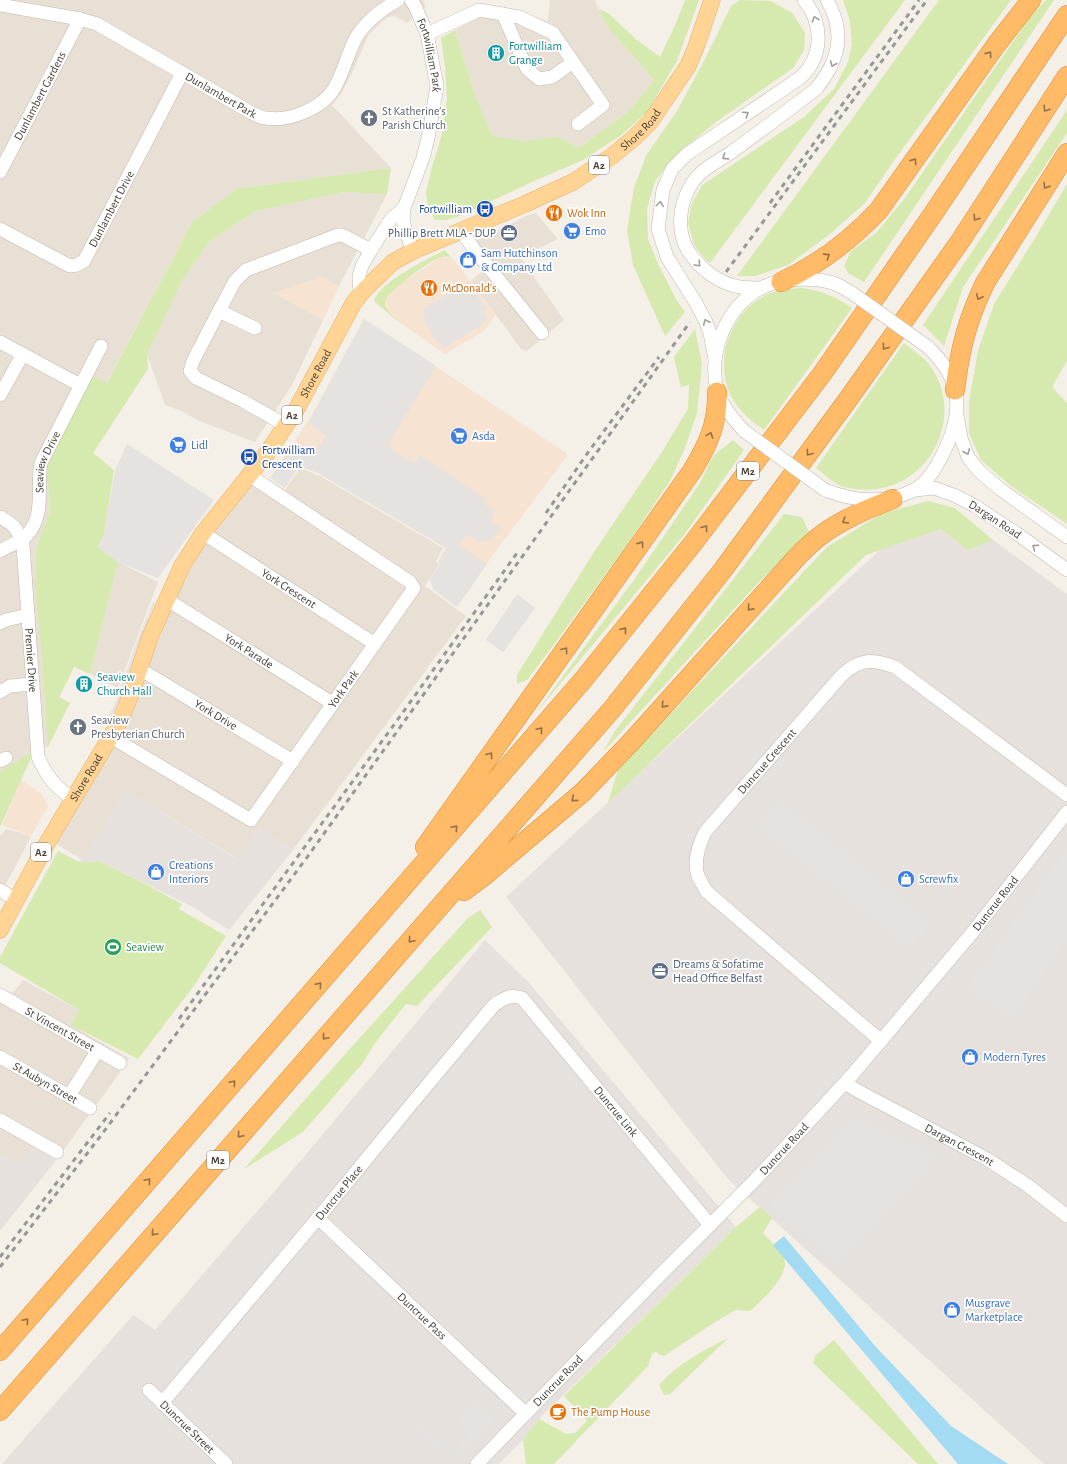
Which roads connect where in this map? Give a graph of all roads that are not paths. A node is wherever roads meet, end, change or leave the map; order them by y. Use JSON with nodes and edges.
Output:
{"nodes":[{"id":1,"x":398,"y":0,"type":"edge"},
{"id":2,"x":411,"y":0,"type":"edge"},
{"id":3,"x":804,"y":0,"type":"edge"},
{"id":4,"x":827,"y":0,"type":"edge"},
{"id":5,"x":1031,"y":0,"type":"edge"},
{"id":6,"x":713,"y":1,"type":"edge"},
{"id":7,"x":0,"y":5,"type":"edge"},
{"id":8,"x":503,"y":14,"type":"junction"},
{"id":9,"x":1067,"y":15,"type":"edge"},
{"id":10,"x":80,"y":19,"type":"junction"},
{"id":11,"x":427,"y":34,"type":"junction"},
{"id":12,"x":573,"y":62,"type":"junction"},
{"id":13,"x":182,"y":73,"type":"junction"},
{"id":14,"x":1067,"y":76,"type":"edge"},
{"id":15,"x":578,"y":124,"type":"dead end"},
{"id":16,"x":1067,"y":153,"type":"edge"},
{"id":17,"x":0,"y":172,"type":"edge"},
{"id":18,"x":404,"y":208,"type":"junction"},
{"id":19,"x":0,"y":229,"type":"edge"},
{"id":20,"x":461,"y":231,"type":"junction"},
{"id":21,"x":371,"y":250,"type":"junction"},
{"id":22,"x":413,"y":252,"type":"junction"},
{"id":23,"x":781,"y":282,"type":"junction"},
{"id":24,"x":762,"y":288,"type":"junction"},
{"id":25,"x":360,"y":295,"type":"junction"},
{"id":26,"x":219,"y":311,"type":"junction"},
{"id":27,"x":255,"y":328,"type":"dead end"},
{"id":28,"x":542,"y":333,"type":"dead end"},
{"id":29,"x":0,"y":342,"type":"edge"},
{"id":30,"x":101,"y":346,"type":"dead end"},
{"id":31,"x":23,"y":354,"type":"junction"},
{"id":32,"x":715,"y":360,"type":"junction"},
{"id":33,"x":80,"y":385,"type":"junction"},
{"id":34,"x":955,"y":390,"type":"junction"},
{"id":35,"x":717,"y":392,"type":"junction"},
{"id":36,"x":0,"y":395,"type":"edge"},
{"id":37,"x":956,"y":414,"type":"junction"},
{"id":38,"x":286,"y":425,"type":"junction"},
{"id":39,"x":250,"y":475,"type":"junction"},
{"id":40,"x":914,"y":490,"type":"junction"},
{"id":41,"x":893,"y":499,"type":"junction"},
{"id":42,"x":0,"y":517,"type":"edge"},
{"id":43,"x":203,"y":533,"type":"junction"},
{"id":44,"x":1067,"y":537,"type":"edge"},
{"id":45,"x":21,"y":540,"type":"junction"},
{"id":46,"x":0,"y":551,"type":"edge"},
{"id":47,"x":1067,"y":570,"type":"edge"},
{"id":48,"x":166,"y":599,"type":"junction"},
{"id":49,"x":28,"y":615,"type":"junction"},
{"id":50,"x":0,"y":623,"type":"edge"},
{"id":51,"x":376,"y":644,"type":"junction"},
{"id":52,"x":139,"y":670,"type":"junction"},
{"id":53,"x":33,"y":684,"type":"junction"},
{"id":54,"x":0,"y":692,"type":"edge"},
{"id":55,"x":332,"y":703,"type":"junction"},
{"id":56,"x":111,"y":737,"type":"junction"},
{"id":57,"x":292,"y":761,"type":"junction"},
{"id":58,"x":1067,"y":795,"type":"edge"},
{"id":59,"x":73,"y":799,"type":"junction"},
{"id":60,"x":1067,"y":812,"type":"edge"},
{"id":61,"x":0,"y":890,"type":"edge"},
{"id":62,"x":16,"y":900,"type":"junction"},
{"id":63,"x":393,"y":900,"type":"junction"},
{"id":64,"x":437,"y":910,"type":"junction"},
{"id":65,"x":0,"y":930,"type":"edge"},
{"id":66,"x":0,"y":995,"type":"edge"},
{"id":67,"x":522,"y":998,"type":"joint"},
{"id":68,"x":882,"y":1041,"type":"junction"},
{"id":69,"x":98,"y":1050,"type":"junction"},
{"id":70,"x":0,"y":1057,"type":"edge"},
{"id":71,"x":120,"y":1063,"type":"dead end"},
{"id":72,"x":845,"y":1083,"type":"junction"},
{"id":73,"x":68,"y":1096,"type":"junction"},
{"id":74,"x":90,"y":1108,"type":"dead end"},
{"id":75,"x":0,"y":1120,"type":"edge"},
{"id":76,"x":57,"y":1152,"type":"dead end"},
{"id":77,"x":1067,"y":1216,"type":"edge"},
{"id":78,"x":318,"y":1218,"type":"junction"},
{"id":79,"x":710,"y":1225,"type":"junction"},
{"id":80,"x":0,"y":1351,"type":"edge"},
{"id":81,"x":149,"y":1390,"type":"dead end"},
{"id":82,"x":162,"y":1403,"type":"junction"},
{"id":83,"x":0,"y":1411,"type":"edge"},
{"id":84,"x":526,"y":1414,"type":"junction"},
{"id":85,"x":226,"y":1464,"type":"edge"},
{"id":86,"x":477,"y":1464,"type":"edge"}],
"edges":[{"from":1,"to":13,"type":"street","name":"Dunlambert Park"},
{"from":2,"to":11,"type":"street","name":"Fortwilliam Park"},
{"from":32,"to":3,"type":"street","one_way":true},
{"from":4,"to":24,"type":"street","one_way":true},
{"from":23,"to":5,"type":"highway","one_way":true},
{"from":6,"to":20,"type":"main road","name":"Shore Road","number":"A2"},
{"from":7,"to":10,"type":"street","name":"Dunlambert Park"},
{"from":8,"to":11,"type":"street"},
{"from":8,"to":12,"type":"street"},
{"from":8,"to":12,"type":"street"},
{"from":63,"to":9,"type":"highway","number":"M2","one_way":true},
{"from":10,"to":13,"type":"street","name":"Dunlambert Park"},
{"from":10,"to":17,"type":"street","name":"Dunlambert Gardens"},
{"from":11,"to":18,"type":"street","name":"Fortwilliam Park"},
{"from":12,"to":15,"type":"street"},
{"from":13,"to":19,"type":"street","name":"Dunlambert Drive"},
{"from":14,"to":64,"type":"highway","number":"M2","one_way":true},
{"from":16,"to":34,"type":"highway","one_way":true},
{"from":18,"to":21,"type":"street"},
{"from":18,"to":22,"type":"street","name":"Fortwilliam Park"},
{"from":20,"to":22,"type":"main road","name":"Shore Road","number":"A2"},
{"from":20,"to":28,"type":"street"},
{"from":21,"to":25,"type":"street"},
{"from":21,"to":26,"type":"street"},
{"from":22,"to":25,"type":"main road","name":"Shore Road","number":"A2"},
{"from":23,"to":24,"type":"street"},
{"from":23,"to":34,"type":"street","bridge":true},
{"from":24,"to":32,"type":"street"},
{"from":25,"to":38,"type":"main road","name":"Shore Road","number":"A2"},
{"from":26,"to":27,"type":"street"},
{"from":26,"to":38,"type":"street"},
{"from":29,"to":31,"type":"street"},
{"from":30,"to":33,"type":"street","name":"Seaview Drive"},
{"from":31,"to":33,"type":"street"},
{"from":31,"to":36,"type":"street"},
{"from":32,"to":35,"type":"street"},
{"from":33,"to":45,"type":"street","name":"Seaview Drive"},
{"from":34,"to":37,"type":"street"},
{"from":35,"to":41,"type":"street","bridge":true},
{"from":63,"to":35,"type":"highway","one_way":true},
{"from":37,"to":40,"type":"street"},
{"from":37,"to":44,"type":"street","one_way":true},
{"from":38,"to":39,"type":"main road","name":"Shore Road","number":"A2"},
{"from":39,"to":43,"type":"main road","name":"Shore Road","number":"A2"},
{"from":39,"to":51,"type":"street","name":"York Park"},
{"from":40,"to":41,"type":"street"},
{"from":47,"to":40,"type":"street","name":"Dargan Road","one_way":true},
{"from":41,"to":64,"type":"highway","one_way":true},
{"from":42,"to":45,"type":"street","name":"Premier Drive"},
{"from":43,"to":48,"type":"main road","name":"Shore Road","number":"A2"},
{"from":43,"to":51,"type":"street","name":"York Crescent"},
{"from":45,"to":46,"type":"street"},
{"from":45,"to":49,"type":"street","name":"Premier Drive"},
{"from":48,"to":52,"type":"main road","name":"Shore Road","number":"A2"},
{"from":48,"to":55,"type":"street","name":"York Parade"},
{"from":49,"to":50,"type":"street"},
{"from":49,"to":53,"type":"street","name":"Premier Drive"},
{"from":51,"to":55,"type":"street","name":"York Park"},
{"from":52,"to":56,"type":"main road","name":"Shore Road","number":"A2"},
{"from":52,"to":57,"type":"street","name":"York Drive"},
{"from":53,"to":54,"type":"street"},
{"from":53,"to":59,"type":"street","name":"Premier Drive"},
{"from":55,"to":57,"type":"street","name":"York Park"},
{"from":56,"to":57,"type":"street","name":"York Park"},
{"from":56,"to":59,"type":"main road","name":"Shore Road","number":"A2"},
{"from":58,"to":68,"type":"street","name":"Duncrue Crescent"},
{"from":59,"to":62,"type":"main road","name":"Shore Road","number":"A2"},
{"from":60,"to":68,"type":"street","name":"Duncrue Road"},
{"from":61,"to":62,"type":"street"},
{"from":62,"to":65,"type":"main road","name":"Shore Road","number":"A2"},
{"from":80,"to":63,"type":"highway","number":"M2","one_way":true},
{"from":64,"to":83,"type":"highway","number":"M2","one_way":true},
{"from":66,"to":69,"type":"street","name":"St Vincent Street"},
{"from":67,"to":78,"type":"street","name":"Duncrue Place"},
{"from":67,"to":79,"type":"street","name":"Duncrue Link"},
{"from":68,"to":72,"type":"street","name":"Duncrue Road"},
{"from":69,"to":71,"type":"street","name":"St Vincent Street"},
{"from":69,"to":73,"type":"street"},
{"from":70,"to":73,"type":"street","name":"St Aubyn Street"},
{"from":72,"to":77,"type":"street","name":"Dargan Crescent"},
{"from":72,"to":79,"type":"street","name":"Duncrue Road"},
{"from":73,"to":74,"type":"street","name":"St Aubyn Street"},
{"from":75,"to":76,"type":"street"},
{"from":78,"to":82,"type":"street","name":"Duncrue Place"},
{"from":78,"to":84,"type":"street","name":"Duncrue Pass"},
{"from":79,"to":84,"type":"street","name":"Duncrue Road"},
{"from":81,"to":82,"type":"street","name":"Duncrue Street"},
{"from":82,"to":85,"type":"street","name":"Duncrue Street"},
{"from":84,"to":86,"type":"street","name":"Duncrue Road"}]}
